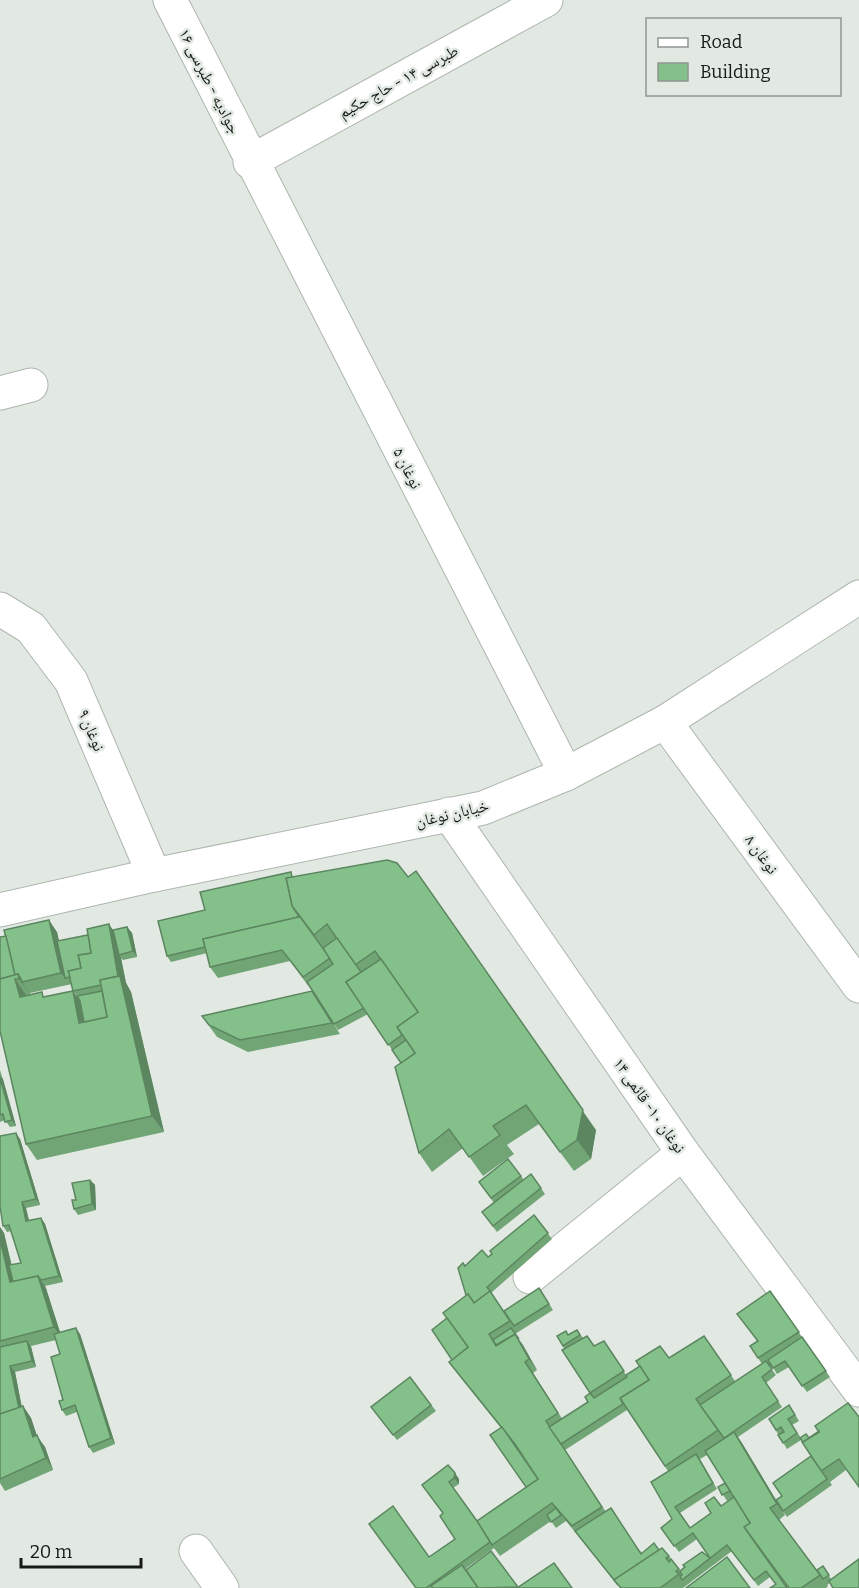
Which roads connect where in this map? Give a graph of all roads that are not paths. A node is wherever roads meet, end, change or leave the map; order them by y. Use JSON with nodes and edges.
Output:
{"nodes":[{"id":1,"x":170,"y":0,"type":"edge"},
{"id":2,"x":546,"y":0,"type":"edge"},
{"id":3,"x":250,"y":162,"type":"junction"},
{"id":4,"x":31,"y":386,"type":"dead end"},
{"id":5,"x":0,"y":393,"type":"edge"},
{"id":6,"x":859,"y":599,"type":"edge"},
{"id":7,"x":0,"y":609,"type":"edge"},
{"id":8,"x":665,"y":722,"type":"junction"},
{"id":9,"x":566,"y":774,"type":"junction"},
{"id":10,"x":449,"y":814,"type":"junction"},
{"id":11,"x":154,"y":875,"type":"junction"},
{"id":12,"x":0,"y":910,"type":"edge"},
{"id":13,"x":859,"y":986,"type":"edge"},
{"id":14,"x":683,"y":1153,"type":"junction"},
{"id":15,"x":530,"y":1277,"type":"dead end"},
{"id":16,"x":859,"y":1390,"type":"edge"},
{"id":17,"x":196,"y":1551,"type":"dead end"},
{"id":18,"x":222,"y":1588,"type":"edge"}],
"edges":[{"from":1,"to":3,"type":"street","name":"جوادیه - طبرسی ۱۶"},
{"from":2,"to":3,"type":"street","name":"طبرسی ۱۴ - حاج حکیم"},
{"from":3,"to":9,"type":"street","name":"نوغان ۵"},
{"from":4,"to":5,"type":"street"},
{"from":6,"to":8,"type":"street","name":"خیابان نوغان"},
{"from":7,"to":11,"type":"street","name":"نوغان ۹"},
{"from":8,"to":9,"type":"street","name":"خیابان نوغان"},
{"from":8,"to":13,"type":"street","name":"نوغان ۸"},
{"from":9,"to":10,"type":"street","name":"خیابان نوغان"},
{"from":10,"to":11,"type":"street","name":"خیابان نوغان"},
{"from":10,"to":14,"type":"street","name":"نوغان ۱۰- قائمی ۱۴"},
{"from":11,"to":12,"type":"street","name":"خیابان نوغان"},
{"from":14,"to":15,"type":"street"},
{"from":14,"to":16,"type":"street","name":"نوغان ۱۰- قائمی ۱۴"},
{"from":17,"to":18,"type":"street"}]}
